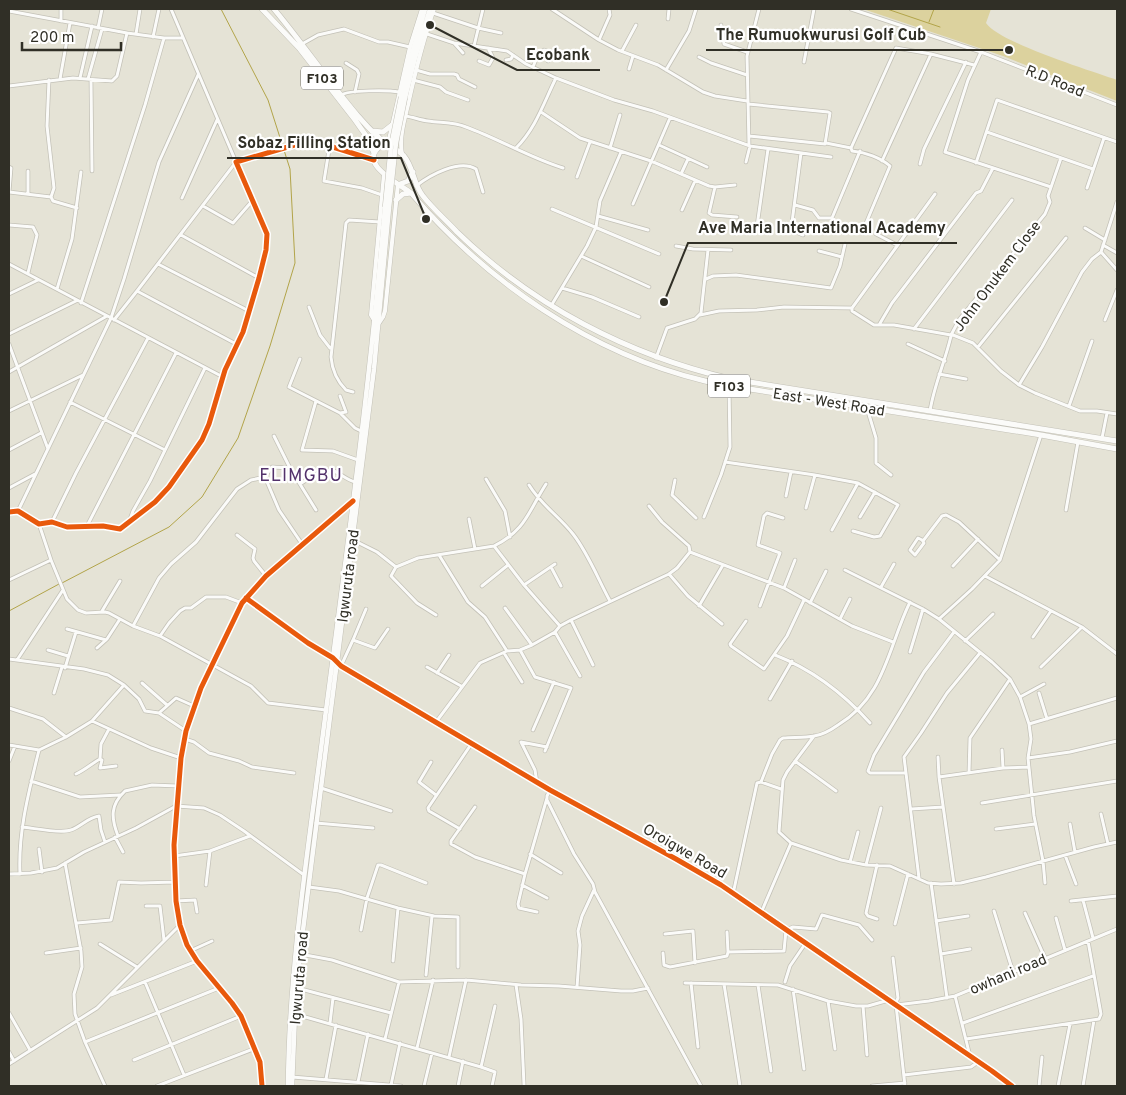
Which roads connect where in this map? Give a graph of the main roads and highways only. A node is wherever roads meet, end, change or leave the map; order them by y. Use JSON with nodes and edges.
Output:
{"nodes":[{"id":1,"x":262,"y":9,"type":"edge"},
{"id":2,"x":274,"y":9,"type":"edge"},
{"id":3,"x":426,"y":9,"type":"edge"},
{"id":4,"x":433,"y":10,"type":"edge"},
{"id":5,"x":322,"y":74,"type":"junction"},
{"id":6,"x":402,"y":96,"type":"junction"},
{"id":7,"x":392,"y":125,"type":"road end"},
{"id":8,"x":371,"y":130,"type":"junction"},
{"id":9,"x":387,"y":143,"type":"junction"},
{"id":10,"x":374,"y":153,"type":"junction"},
{"id":11,"x":413,"y":172,"type":"junction"},
{"id":12,"x":399,"y":184,"type":"junction"},
{"id":13,"x":411,"y":193,"type":"junction"},
{"id":14,"x":396,"y":200,"type":"road end"},
{"id":15,"x":466,"y":246,"type":"junction"},
{"id":16,"x":377,"y":322,"type":"junction"},
{"id":17,"x":1117,"y":441,"type":"edge"},
{"id":18,"x":1117,"y":449,"type":"edge"},
{"id":19,"x":301,"y":929,"type":"junction"},
{"id":20,"x":288,"y":1086,"type":"edge"},
{"id":21,"x":292,"y":1086,"type":"edge"}],
"edges":[{"from":1,"to":5,"type":"main road","number":"F103"},
{"from":2,"to":5,"type":"main road","number":"F103"},
{"from":3,"to":6,"type":"main road","name":"Igwuruta road"},
{"from":4,"to":6,"type":"main road","name":"Igwuruta road"},
{"from":5,"to":8,"type":"main road","number":"F103"},
{"from":5,"to":10,"type":"main road","number":"F103"},
{"from":6,"to":16,"type":"main road","name":"Igwuruta road","bridge":true},
{"from":7,"to":8,"type":"main road"},
{"from":8,"to":9,"type":"main road","number":"F103"},
{"from":9,"to":10,"type":"main road"},
{"from":9,"to":11,"type":"main road","name":"East - West Road"},
{"from":10,"to":12,"type":"main road","name":"East - West Road"},
{"from":11,"to":12,"type":"main road"},
{"from":11,"to":15,"type":"main road","name":"East - West Road","number":"F103"},
{"from":12,"to":13,"type":"main road","name":"East - West Road","number":"F103"},
{"from":13,"to":14,"type":"main road"},
{"from":13,"to":15,"type":"main road","name":"East - West Road","number":"F103"},
{"from":15,"to":17,"type":"main road","name":"East - West Road","number":"F103"},
{"from":15,"to":18,"type":"main road","name":"East - West Road","number":"F103"},
{"from":16,"to":19,"type":"main road","name":"Igwuruta road"},
{"from":16,"to":19,"type":"main road","name":"Igwuruta road"},
{"from":19,"to":20,"type":"main road","name":"Igwuruta road"},
{"from":19,"to":21,"type":"main road","name":"Igwuruta road"}]}
